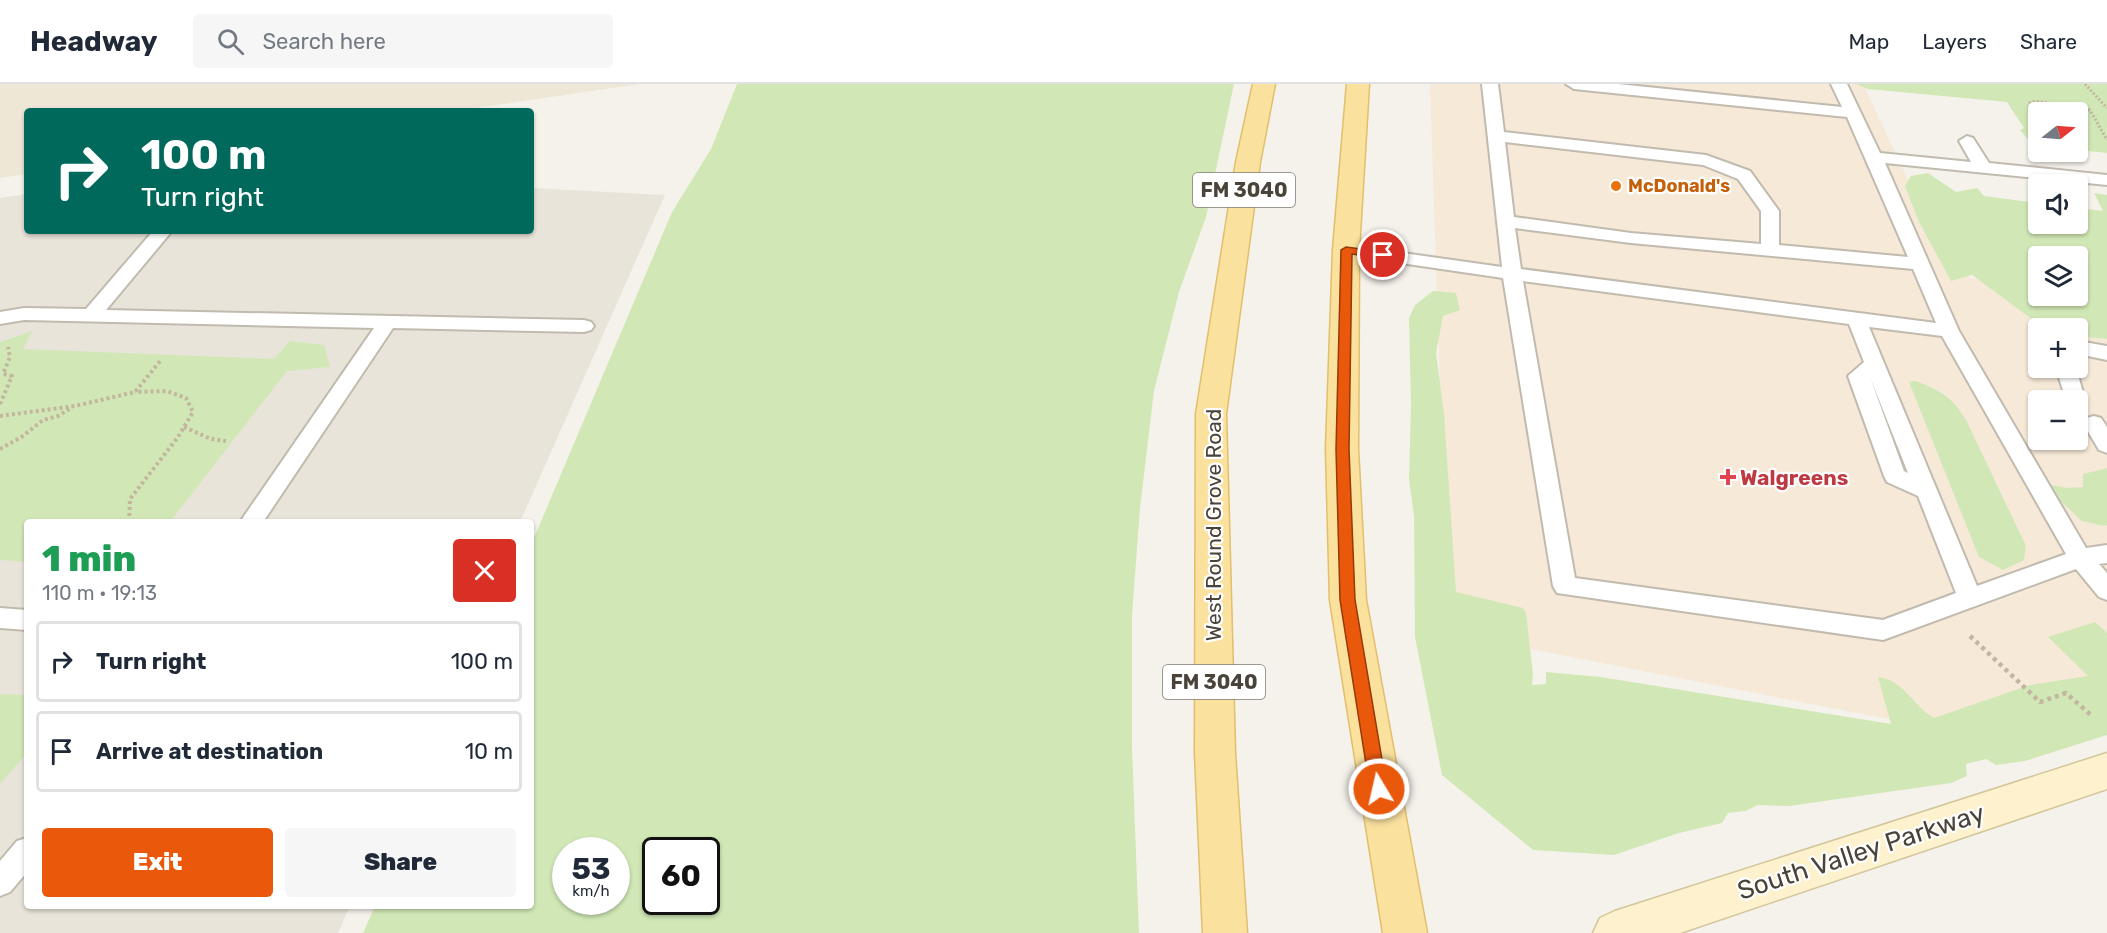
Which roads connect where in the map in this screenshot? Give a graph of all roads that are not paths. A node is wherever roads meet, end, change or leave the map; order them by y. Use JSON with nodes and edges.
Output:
{"nodes":[{"id":1,"x":1264,"y":84,"type":"edge"},
{"id":2,"x":1358,"y":84,"type":"edge"},
{"id":3,"x":1490,"y":84,"type":"edge"},
{"id":4,"x":1574,"y":84,"type":"edge"},
{"id":5,"x":1753,"y":84,"type":"edge"},
{"id":6,"x":1839,"y":84,"type":"edge"},
{"id":7,"x":1759,"y":103,"type":"junction"},
{"id":8,"x":1853,"y":113,"type":"junction"},
{"id":9,"x":1496,"y":135,"type":"junction"},
{"id":10,"x":1967,"y":141,"type":"dead end"},
{"id":11,"x":1874,"y":157,"type":"junction"},
{"id":12,"x":1983,"y":167,"type":"junction"},
{"id":13,"x":2107,"y":180,"type":"edge"},
{"id":14,"x":1505,"y":221,"type":"junction"},
{"id":15,"x":160,"y":234,"type":"edge"},
{"id":16,"x":1346,"y":250,"type":"junction"},
{"id":17,"x":1770,"y":250,"type":"junction"},
{"id":18,"x":1920,"y":264,"type":"junction"},
{"id":19,"x":1512,"y":274,"type":"junction"},
{"id":20,"x":91,"y":315,"type":"junction"},
{"id":21,"x":0,"y":318,"type":"edge"},
{"id":22,"x":1856,"y":318,"type":"junction"},
{"id":23,"x":387,"y":323,"type":"junction"},
{"id":24,"x":584,"y":326,"type":"dead end"},
{"id":25,"x":1948,"y":332,"type":"junction"},
{"id":26,"x":2088,"y":350,"type":"edge"},
{"id":27,"x":2107,"y":353,"type":"edge"},
{"id":28,"x":2094,"y":423,"type":"dead end"},
{"id":29,"x":2107,"y":445,"type":"edge"},
{"id":30,"x":253,"y":519,"type":"edge"},
{"id":31,"x":2107,"y":554,"type":"edge"},
{"id":32,"x":2080,"y":558,"type":"junction"},
{"id":33,"x":2107,"y":590,"type":"edge"},
{"id":34,"x":1970,"y":597,"type":"junction"},
{"id":35,"x":0,"y":618,"type":"edge"},
{"id":36,"x":24,"y":620,"type":"edge"},
{"id":37,"x":2107,"y":771,"type":"edge"},
{"id":38,"x":24,"y":854,"type":"edge"},
{"id":39,"x":0,"y":882,"type":"edge"},
{"id":40,"x":1225,"y":933,"type":"edge"},
{"id":41,"x":1405,"y":933,"type":"edge"},
{"id":42,"x":1615,"y":933,"type":"edge"}],
"edges":[{"from":1,"to":40,"type":"main road","name":"West Round Grove Road","number":"FM 3040"},
{"from":2,"to":16,"type":"main road"},
{"from":3,"to":9,"type":"lane"},
{"from":4,"to":7,"type":"lane"},
{"from":5,"to":7,"type":"lane"},
{"from":6,"to":8,"type":"lane"},
{"from":7,"to":8,"type":"lane"},
{"from":8,"to":11,"type":"lane"},
{"from":9,"to":14,"type":"lane"},
{"from":9,"to":17,"type":"lane"},
{"from":10,"to":12,"type":"lane"},
{"from":11,"to":12,"type":"lane"},
{"from":11,"to":18,"type":"lane"},
{"from":12,"to":13,"type":"lane"},
{"from":14,"to":17,"type":"lane"},
{"from":14,"to":19,"type":"lane"},
{"from":15,"to":20,"type":"lane"},
{"from":16,"to":19,"type":"lane"},
{"from":16,"to":41,"type":"main road"},
{"from":17,"to":18,"type":"lane"},
{"from":18,"to":25,"type":"lane"},
{"from":19,"to":22,"type":"lane"},
{"from":19,"to":34,"type":"lane"},
{"from":20,"to":21,"type":"lane"},
{"from":20,"to":23,"type":"lane"},
{"from":22,"to":25,"type":"lane"},
{"from":22,"to":34,"type":"lane"},
{"from":23,"to":24,"type":"lane"},
{"from":23,"to":30,"type":"lane"},
{"from":25,"to":32,"type":"lane"},
{"from":26,"to":27,"type":"lane"},
{"from":28,"to":29,"type":"lane"},
{"from":31,"to":32,"type":"lane"},
{"from":32,"to":33,"type":"lane"},
{"from":32,"to":34,"type":"lane"},
{"from":35,"to":36,"type":"lane"},
{"from":37,"to":42,"type":"main road","name":"South Valley Parkway"},
{"from":38,"to":39,"type":"lane"}]}
